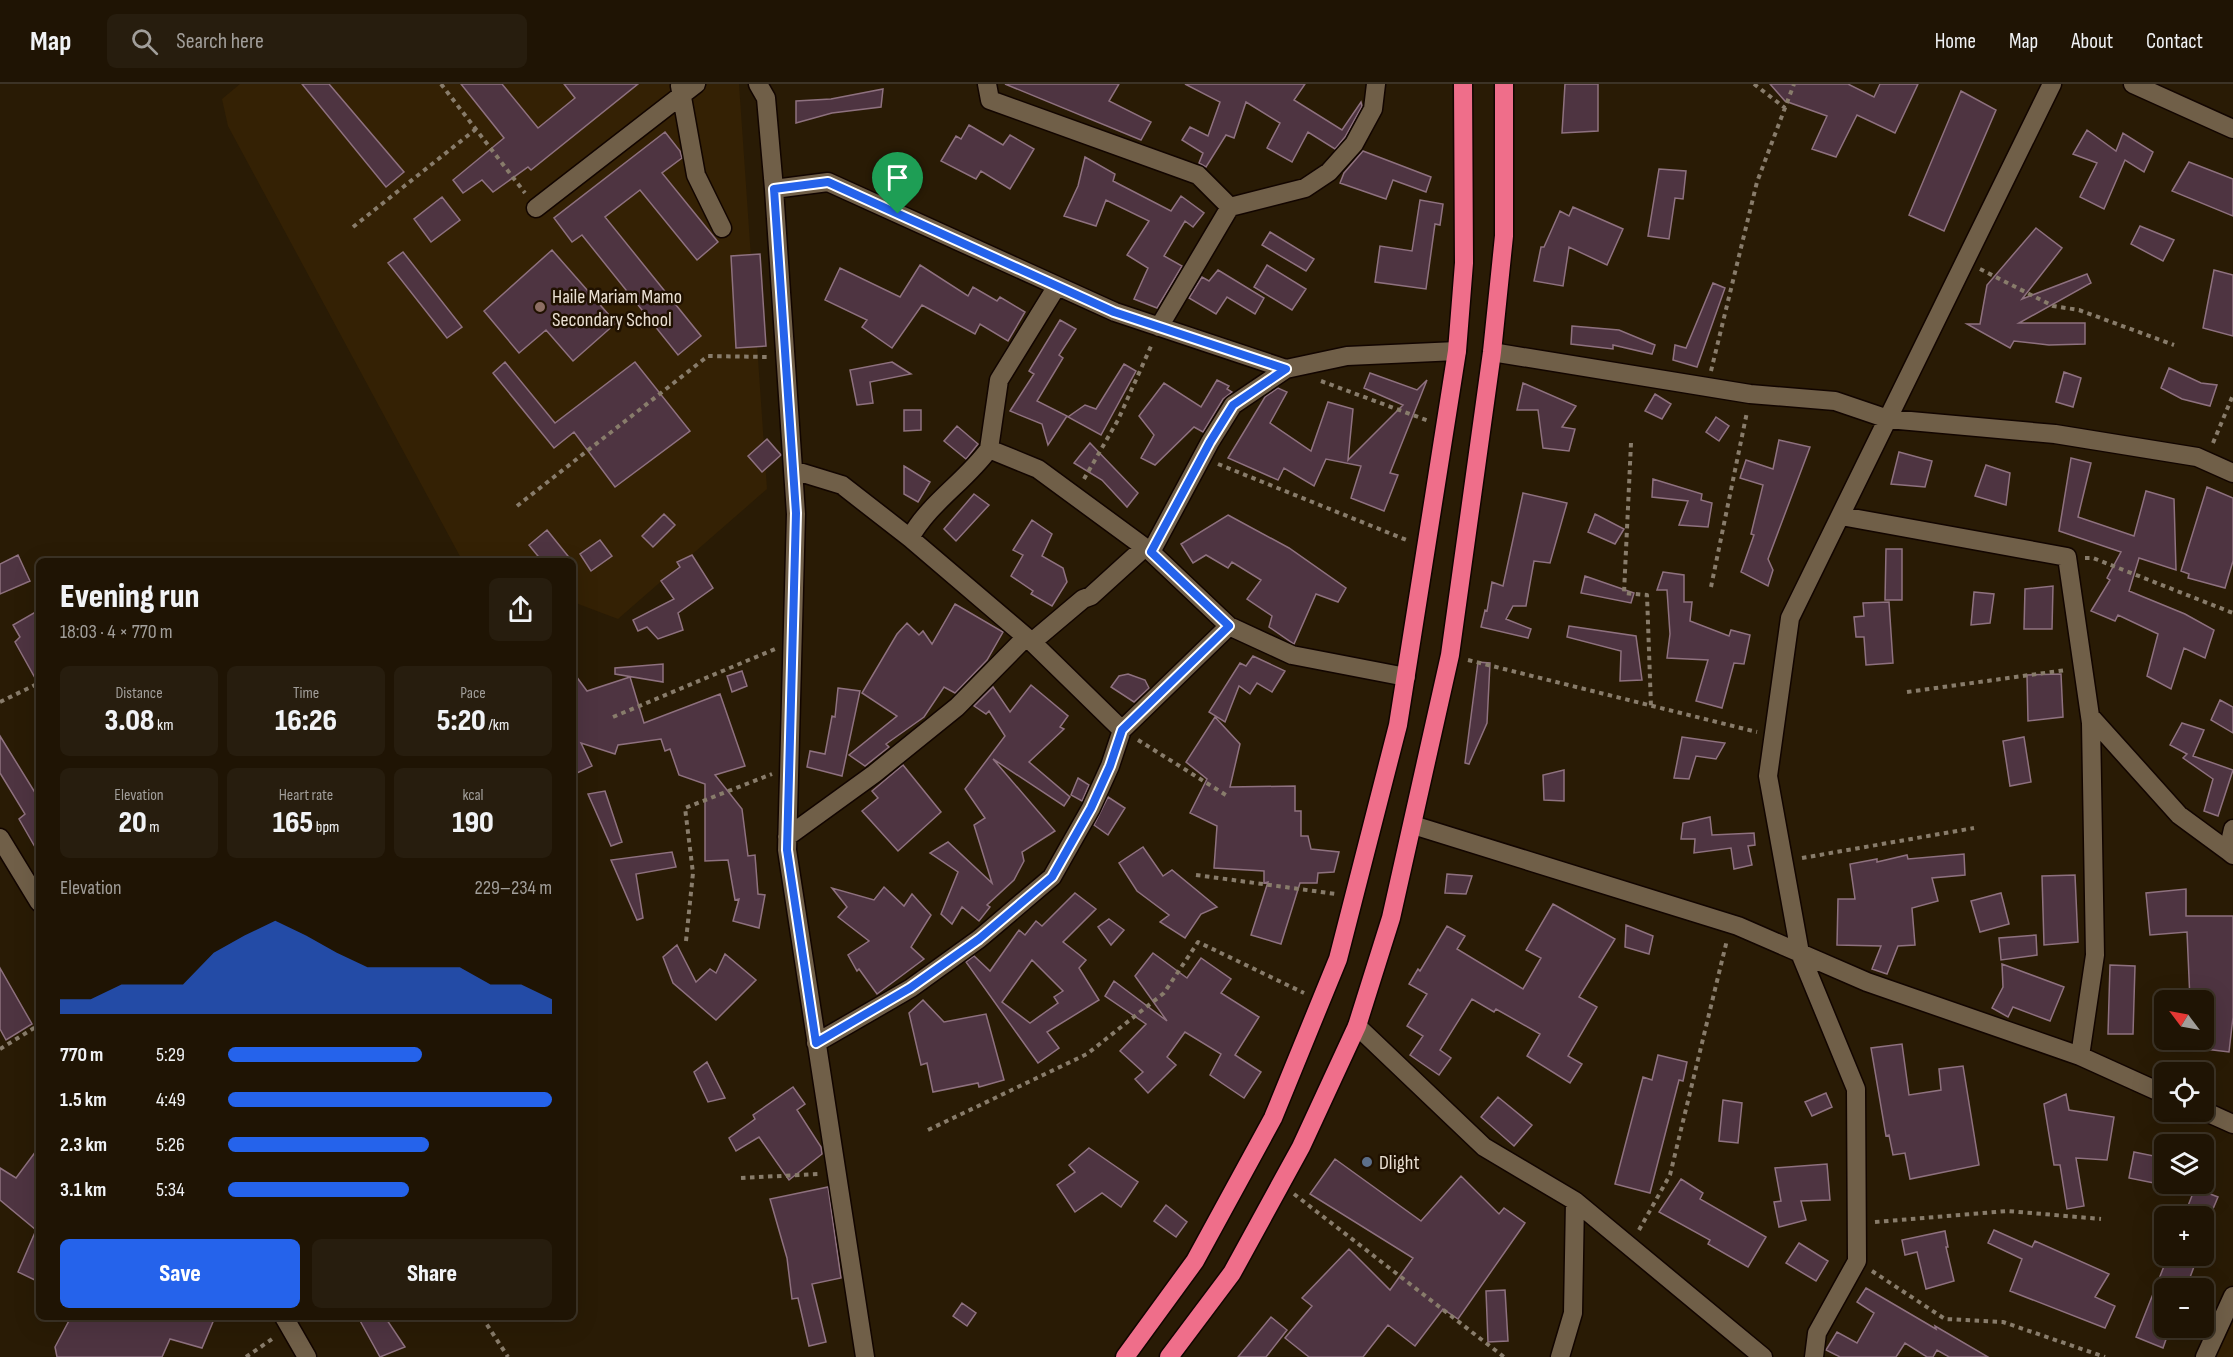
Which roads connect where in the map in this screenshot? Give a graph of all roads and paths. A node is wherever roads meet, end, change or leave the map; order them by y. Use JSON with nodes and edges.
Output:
{"nodes":[{"id":1,"x":441,"y":84,"type":"edge"},
{"id":2,"x":758,"y":84,"type":"edge"},
{"id":3,"x":987,"y":84,"type":"edge"},
{"id":4,"x":1376,"y":84,"type":"edge"},
{"id":5,"x":1463,"y":84,"type":"edge"},
{"id":6,"x":1504,"y":84,"type":"edge"},
{"id":7,"x":1754,"y":84,"type":"edge"},
{"id":8,"x":1794,"y":84,"type":"edge"},
{"id":9,"x":2052,"y":84,"type":"edge"},
{"id":10,"x":2133,"y":84,"type":"edge"},
{"id":11,"x":686,"y":88,"type":"edge"},
{"id":12,"x":1785,"y":108,"type":"junction"},
{"id":13,"x":476,"y":129,"type":"junction"},
{"id":14,"x":2233,"y":129,"type":"edge"},
{"id":15,"x":774,"y":189,"type":"junction"},
{"id":16,"x":1230,"y":207,"type":"junction"},
{"id":17,"x":536,"y":208,"type":"joint"},
{"id":18,"x":353,"y":227,"type":"dead end"},
{"id":19,"x":722,"y":228,"type":"dead end"},
{"id":20,"x":1965,"y":262,"type":"junction"},
{"id":21,"x":1057,"y":286,"type":"junction"},
{"id":22,"x":1159,"y":327,"type":"junction"},
{"id":23,"x":2174,"y":345,"type":"dead end"},
{"id":24,"x":1457,"y":351,"type":"junction"},
{"id":25,"x":1492,"y":352,"type":"junction"},
{"id":26,"x":785,"y":358,"type":"junction"},
{"id":27,"x":1286,"y":369,"type":"junction"},
{"id":28,"x":1318,"y":380,"type":"dead end"},
{"id":29,"x":1707,"y":387,"type":"junction"},
{"id":30,"x":1750,"y":394,"type":"junction"},
{"id":31,"x":2233,"y":395,"type":"edge"},
{"id":32,"x":1888,"y":419,"type":"junction"},
{"id":33,"x":1445,"y":426,"type":"junction"},
{"id":34,"x":1631,"y":443,"type":"dead end"},
{"id":35,"x":989,"y":448,"type":"junction"},
{"id":36,"x":1202,"y":457,"type":"junction"},
{"id":37,"x":2206,"y":461,"type":"junction"},
{"id":38,"x":793,"y":470,"type":"junction"},
{"id":39,"x":2233,"y":473,"type":"edge"},
{"id":40,"x":1075,"y":496,"type":"junction"},
{"id":41,"x":517,"y":506,"type":"dead end"},
{"id":42,"x":1841,"y":516,"type":"junction"},
{"id":43,"x":910,"y":538,"type":"junction"},
{"id":44,"x":1426,"y":548,"type":"junction"},
{"id":45,"x":1148,"y":550,"type":"junction"},
{"id":46,"x":2067,"y":557,"type":"junction"},
{"id":47,"x":1711,"y":587,"type":"dead end"},
{"id":48,"x":2233,"y":613,"type":"edge"},
{"id":49,"x":1229,"y":626,"type":"junction"},
{"id":50,"x":1029,"y":640,"type":"junction"},
{"id":51,"x":793,"y":642,"type":"junction"},
{"id":52,"x":1450,"y":655,"type":"junction"},
{"id":53,"x":2083,"y":667,"type":"junction"},
{"id":54,"x":1406,"y":676,"type":"junction"},
{"id":55,"x":36,"y":684,"type":"edge"},
{"id":56,"x":1906,"y":692,"type":"dead end"},
{"id":57,"x":0,"y":702,"type":"edge"},
{"id":58,"x":1651,"y":707,"type":"junction"},
{"id":59,"x":2090,"y":716,"type":"junction"},
{"id":60,"x":613,"y":717,"type":"dead end"},
{"id":61,"x":1122,"y":730,"type":"junction"},
{"id":62,"x":1773,"y":736,"type":"junction"},
{"id":63,"x":789,"y":767,"type":"junction"},
{"id":64,"x":1229,"y":797,"type":"dead end"},
{"id":65,"x":1413,"y":825,"type":"junction"},
{"id":66,"x":1974,"y":828,"type":"dead end"},
{"id":67,"x":2233,"y":829,"type":"edge"},
{"id":68,"x":787,"y":837,"type":"junction"},
{"id":69,"x":0,"y":838,"type":"edge"},
{"id":70,"x":2230,"y":853,"type":"edge"},
{"id":71,"x":1783,"y":861,"type":"junction"},
{"id":72,"x":1196,"y":875,"type":"dead end"},
{"id":73,"x":1354,"y":896,"type":"junction"},
{"id":74,"x":36,"y":897,"type":"edge"},
{"id":75,"x":1731,"y":924,"type":"junction"},
{"id":76,"x":686,"y":941,"type":"dead end"},
{"id":77,"x":1800,"y":953,"type":"junction"},
{"id":78,"x":1321,"y":1000,"type":"junction"},
{"id":79,"x":1357,"y":1026,"type":"junction"},
{"id":80,"x":36,"y":1027,"type":"edge"},
{"id":81,"x":816,"y":1043,"type":"junction"},
{"id":82,"x":0,"y":1049,"type":"edge"},
{"id":83,"x":2080,"y":1056,"type":"junction"},
{"id":84,"x":2154,"y":1089,"type":"edge"},
{"id":85,"x":2214,"y":1115,"type":"edge"},
{"id":86,"x":2233,"y":1124,"type":"edge"},
{"id":87,"x":928,"y":1130,"type":"dead end"},
{"id":88,"x":837,"y":1173,"type":"junction"},
{"id":89,"x":741,"y":1178,"type":"dead end"},
{"id":90,"x":1282,"y":1185,"type":"junction"},
{"id":91,"x":1575,"y":1201,"type":"junction"},
{"id":92,"x":2101,"y":1219,"type":"dead end"},
{"id":93,"x":1857,"y":1223,"type":"junction"},
{"id":94,"x":1630,"y":1246,"type":"junction"},
{"id":95,"x":1857,"y":1261,"type":"junction"},
{"id":96,"x":2233,"y":1296,"type":"edge"},
{"id":97,"x":484,"y":1320,"type":"edge"},
{"id":98,"x":287,"y":1322,"type":"edge"},
{"id":99,"x":246,"y":1357,"type":"edge"},
{"id":100,"x":307,"y":1357,"type":"edge"},
{"id":101,"x":508,"y":1357,"type":"edge"},
{"id":102,"x":865,"y":1357,"type":"edge"},
{"id":103,"x":1125,"y":1357,"type":"edge"},
{"id":104,"x":1170,"y":1357,"type":"edge"},
{"id":105,"x":1504,"y":1357,"type":"edge"},
{"id":106,"x":1560,"y":1357,"type":"edge"},
{"id":107,"x":1763,"y":1357,"type":"edge"},
{"id":108,"x":1814,"y":1357,"type":"edge"},
{"id":109,"x":2105,"y":1357,"type":"edge"},
{"id":110,"x":2205,"y":1357,"type":"edge"}],
"edges":[{"from":1,"to":13,"type":"path"},
{"from":2,"to":15,"type":"street"},
{"from":3,"to":16,"type":"street"},
{"from":4,"to":16,"type":"street"},
{"from":5,"to":24,"type":"highway"},
{"from":6,"to":25,"type":"highway"},
{"from":7,"to":12,"type":"path"},
{"from":8,"to":12,"type":"path"},
{"from":9,"to":20,"type":"street"},
{"from":10,"to":14,"type":"street"},
{"from":11,"to":17,"type":"street"},
{"from":11,"to":19,"type":"street"},
{"from":12,"to":29,"type":"path"},
{"from":13,"to":17,"type":"path"},
{"from":13,"to":18,"type":"path"},
{"from":15,"to":21,"type":"street"},
{"from":15,"to":26,"type":"street"},
{"from":16,"to":22,"type":"street"},
{"from":20,"to":23,"type":"path"},
{"from":20,"to":32,"type":"street"},
{"from":21,"to":22,"type":"street"},
{"from":21,"to":35,"type":"street"},
{"from":22,"to":27,"type":"street"},
{"from":22,"to":40,"type":"path"},
{"from":24,"to":27,"type":"street"},
{"from":24,"to":33,"type":"highway"},
{"from":25,"to":29,"type":"street"},
{"from":25,"to":52,"type":"highway"},
{"from":26,"to":38,"type":"street"},
{"from":26,"to":41,"type":"path"},
{"from":27,"to":36,"type":"street"},
{"from":28,"to":33,"type":"path"},
{"from":29,"to":30,"type":"street"},
{"from":30,"to":32,"type":"street"},
{"from":30,"to":47,"type":"path"},
{"from":31,"to":37,"type":"path"},
{"from":32,"to":37,"type":"street"},
{"from":32,"to":42,"type":"street"},
{"from":33,"to":44,"type":"highway"},
{"from":34,"to":58,"type":"path"},
{"from":35,"to":40,"type":"street"},
{"from":35,"to":43,"type":"street"},
{"from":36,"to":44,"type":"path"},
{"from":36,"to":45,"type":"street"},
{"from":37,"to":39,"type":"street"},
{"from":38,"to":43,"type":"street"},
{"from":38,"to":51,"type":"street"},
{"from":40,"to":45,"type":"street"},
{"from":42,"to":46,"type":"street"},
{"from":42,"to":62,"type":"street"},
{"from":43,"to":50,"type":"street"},
{"from":44,"to":54,"type":"highway"},
{"from":45,"to":49,"type":"street"},
{"from":45,"to":50,"type":"street"},
{"from":46,"to":48,"type":"path"},
{"from":46,"to":53,"type":"street"},
{"from":49,"to":54,"type":"street"},
{"from":49,"to":61,"type":"street"},
{"from":50,"to":61,"type":"street"},
{"from":50,"to":68,"type":"street"},
{"from":51,"to":60,"type":"path"},
{"from":51,"to":63,"type":"street"},
{"from":52,"to":58,"type":"path"},
{"from":52,"to":65,"type":"highway"},
{"from":53,"to":56,"type":"path"},
{"from":53,"to":59,"type":"street"},
{"from":54,"to":73,"type":"highway"},
{"from":55,"to":57,"type":"path"},
{"from":58,"to":62,"type":"path"},
{"from":59,"to":70,"type":"street"},
{"from":59,"to":83,"type":"street"},
{"from":61,"to":64,"type":"path"},
{"from":61,"to":81,"type":"street"},
{"from":62,"to":71,"type":"street"},
{"from":63,"to":68,"type":"street"},
{"from":63,"to":76,"type":"path"},
{"from":65,"to":75,"type":"street"},
{"from":65,"to":79,"type":"highway"},
{"from":66,"to":71,"type":"path"},
{"from":67,"to":70,"type":"street"},
{"from":68,"to":81,"type":"street"},
{"from":69,"to":74,"type":"street"},
{"from":71,"to":77,"type":"street"},
{"from":72,"to":73,"type":"path"},
{"from":73,"to":78,"type":"highway"},
{"from":75,"to":77,"type":"street"},
{"from":75,"to":94,"type":"path"},
{"from":77,"to":83,"type":"street"},
{"from":77,"to":93,"type":"street"},
{"from":78,"to":87,"type":"path"},
{"from":78,"to":103,"type":"highway"},
{"from":79,"to":90,"type":"highway"},
{"from":79,"to":91,"type":"street"},
{"from":80,"to":82,"type":"path"},
{"from":81,"to":88,"type":"street"},
{"from":83,"to":84,"type":"street"},
{"from":85,"to":86,"type":"street"},
{"from":88,"to":89,"type":"path"},
{"from":88,"to":102,"type":"street"},
{"from":90,"to":104,"type":"highway"},
{"from":90,"to":105,"type":"path"},
{"from":91,"to":94,"type":"street"},
{"from":91,"to":106,"type":"street"},
{"from":92,"to":93,"type":"path"},
{"from":93,"to":95,"type":"street"},
{"from":94,"to":107,"type":"street"},
{"from":95,"to":108,"type":"street"},
{"from":95,"to":109,"type":"path"},
{"from":96,"to":110,"type":"street"},
{"from":97,"to":101,"type":"path"},
{"from":98,"to":99,"type":"path"},
{"from":98,"to":100,"type":"street"}]}
